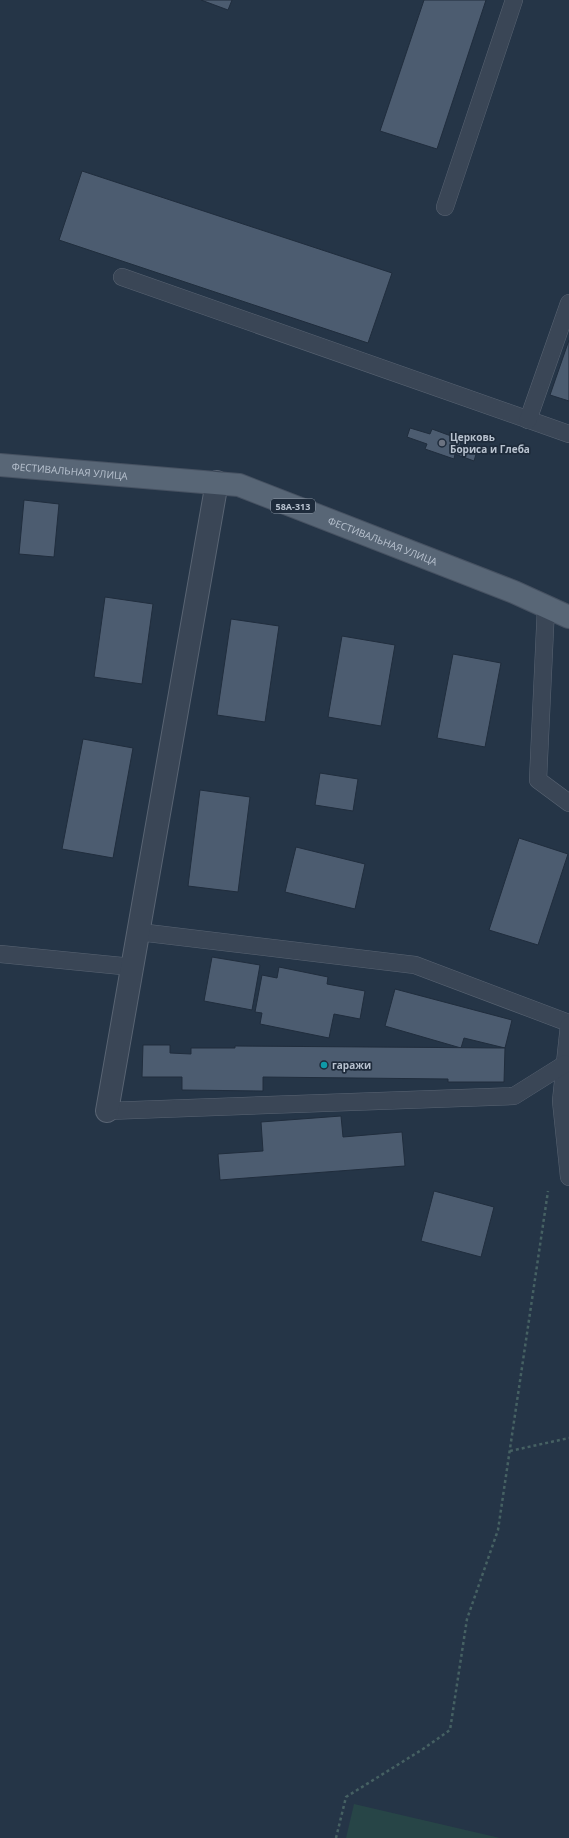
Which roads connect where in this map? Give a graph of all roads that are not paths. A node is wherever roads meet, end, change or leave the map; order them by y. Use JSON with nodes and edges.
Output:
{"nodes":[{"id":1,"x":514,"y":0,"type":"edge"},
{"id":2,"x":445,"y":207,"type":"dead end"},
{"id":3,"x":122,"y":277,"type":"dead end"},
{"id":4,"x":569,"y":303,"type":"edge"},
{"id":5,"x":528,"y":420,"type":"junction"},
{"id":6,"x":569,"y":434,"type":"edge"},
{"id":7,"x":0,"y":465,"type":"edge"},
{"id":8,"x":217,"y":482,"type":"junction"},
{"id":9,"x":546,"y":607,"type":"junction"},
{"id":10,"x":569,"y":617,"type":"edge"},
{"id":11,"x":569,"y":803,"type":"edge"},
{"id":12,"x":139,"y":932,"type":"junction"},
{"id":13,"x":0,"y":954,"type":"edge"},
{"id":14,"x":132,"y":967,"type":"junction"},
{"id":15,"x":569,"y":1024,"type":"edge"},
{"id":16,"x":565,"y":1064,"type":"junction"},
{"id":17,"x":107,"y":1111,"type":"joint"},
{"id":18,"x":569,"y":1177,"type":"edge"}],
"edges":[{"from":1,"to":2,"type":"lane"},
{"from":3,"to":5,"type":"lane"},
{"from":4,"to":5,"type":"lane"},
{"from":5,"to":6,"type":"lane"},
{"from":7,"to":8,"type":"main road","name":"ФЕСТИВАЛЬНАЯ УЛИЦА","number":"58А-313"},
{"from":8,"to":9,"type":"main road","name":"ФЕСТИВАЛЬНАЯ УЛИЦА","number":"58А-313"},
{"from":8,"to":12,"type":"street"},
{"from":9,"to":10,"type":"main road","name":"ФЕСТИВАЛЬНАЯ УЛИЦА","number":"58А-313"},
{"from":9,"to":11,"type":"lane"},
{"from":12,"to":14,"type":"street"},
{"from":12,"to":15,"type":"lane"},
{"from":13,"to":14,"type":"lane"},
{"from":14,"to":17,"type":"street"},
{"from":15,"to":16,"type":"lane"},
{"from":16,"to":17,"type":"lane"},
{"from":16,"to":18,"type":"lane"}]}
